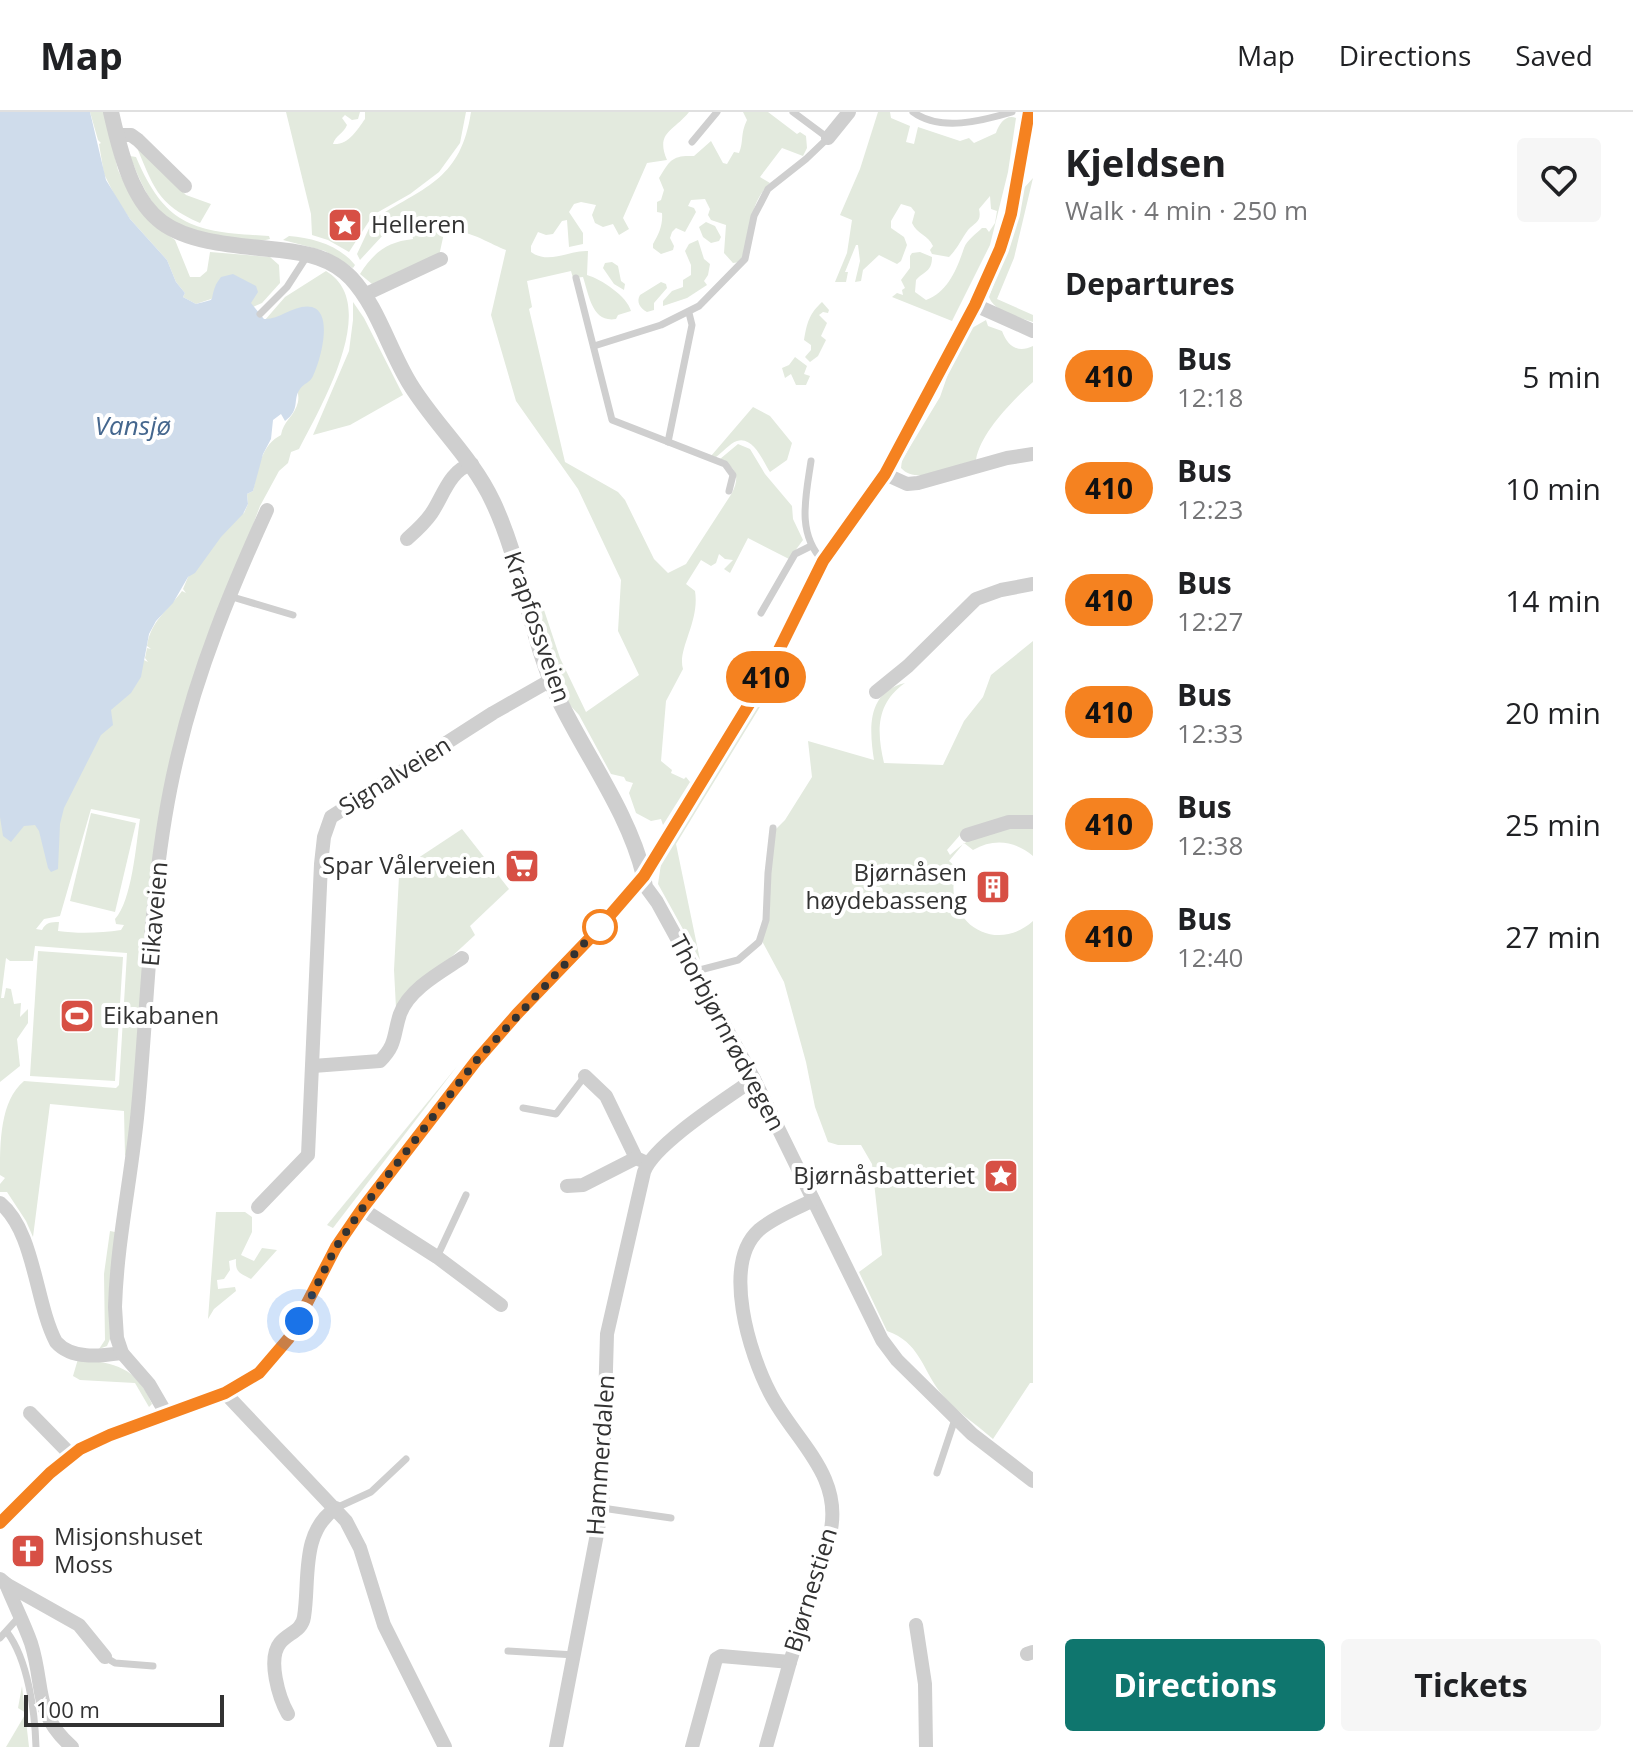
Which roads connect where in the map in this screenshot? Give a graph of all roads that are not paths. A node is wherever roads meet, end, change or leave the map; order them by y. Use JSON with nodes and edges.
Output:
{"nodes":[{"id":1,"x":111,"y":112,"type":"edge"},
{"id":2,"x":717,"y":112,"type":"edge"},
{"id":3,"x":793,"y":112,"type":"edge"},
{"id":4,"x":849,"y":112,"type":"edge"},
{"id":5,"x":913,"y":112,"type":"edge"},
{"id":6,"x":1012,"y":112,"type":"edge"},
{"id":7,"x":1029,"y":112,"type":"edge"},
{"id":8,"x":116,"y":135,"type":"junction"},
{"id":9,"x":828,"y":138,"type":"junction"},
{"id":10,"x":692,"y":142,"type":"dead end"},
{"id":11,"x":185,"y":186,"type":"dead end"},
{"id":12,"x":308,"y":254,"type":"junction"},
{"id":13,"x":441,"y":259,"type":"dead end"},
{"id":14,"x":576,"y":278,"type":"dead end"},
{"id":15,"x":364,"y":295,"type":"junction"},
{"id":16,"x":975,"y":305,"type":"junction"},
{"id":17,"x":689,"y":313,"type":"junction"},
{"id":18,"x":260,"y":314,"type":"dead end"},
{"id":19,"x":1033,"y":331,"type":"edge"},
{"id":20,"x":594,"y":346,"type":"junction"},
{"id":21,"x":668,"y":442,"type":"junction"},
{"id":22,"x":1033,"y":454,"type":"edge"},
{"id":23,"x":811,"y":461,"type":"dead end"},
{"id":24,"x":472,"y":464,"type":"junction"},
{"id":25,"x":885,"y":474,"type":"junction"},
{"id":26,"x":729,"y":491,"type":"dead end"},
{"id":27,"x":267,"y":510,"type":"dead end"},
{"id":28,"x":407,"y":539,"type":"dead end"},
{"id":29,"x":811,"y":546,"type":"junction"},
{"id":30,"x":823,"y":561,"type":"junction"},
{"id":31,"x":1033,"y":584,"type":"edge"},
{"id":32,"x":229,"y":596,"type":"junction"},
{"id":33,"x":761,"y":613,"type":"dead end"},
{"id":34,"x":293,"y":615,"type":"dead end"},
{"id":35,"x":551,"y":680,"type":"junction"},
{"id":36,"x":876,"y":692,"type":"dead end"},
{"id":37,"x":1033,"y":822,"type":"edge"},
{"id":38,"x":773,"y":828,"type":"dead end"},
{"id":39,"x":967,"y":835,"type":"dead end"},
{"id":40,"x":644,"y":876,"type":"junction"},
{"id":41,"x":462,"y":958,"type":"dead end"},
{"id":42,"x":696,"y":971,"type":"junction"},
{"id":43,"x":313,"y":1066,"type":"junction"},
{"id":44,"x":585,"y":1076,"type":"joint"},
{"id":45,"x":754,"y":1079,"type":"junction"},
{"id":46,"x":523,"y":1108,"type":"dead end"},
{"id":47,"x":642,"y":1160,"type":"junction"},
{"id":48,"x":567,"y":1186,"type":"dead end"},
{"id":49,"x":466,"y":1195,"type":"dead end"},
{"id":50,"x":813,"y":1200,"type":"junction"},
{"id":51,"x":0,"y":1203,"type":"edge"},
{"id":52,"x":258,"y":1207,"type":"dead end"},
{"id":53,"x":362,"y":1209,"type":"junction"},
{"id":54,"x":437,"y":1257,"type":"junction"},
{"id":55,"x":501,"y":1305,"type":"dead end"},
{"id":56,"x":122,"y":1353,"type":"junction"},
{"id":57,"x":225,"y":1393,"type":"junction"},
{"id":58,"x":30,"y":1413,"type":"dead end"},
{"id":59,"x":167,"y":1415,"type":"junction"},
{"id":60,"x":960,"y":1422,"type":"junction"},
{"id":61,"x":71,"y":1455,"type":"junction"},
{"id":62,"x":406,"y":1459,"type":"dead end"},
{"id":63,"x":937,"y":1473,"type":"dead end"},
{"id":64,"x":1033,"y":1481,"type":"edge"},
{"id":65,"x":336,"y":1508,"type":"junction"},
{"id":66,"x":602,"y":1508,"type":"junction"},
{"id":67,"x":671,"y":1518,"type":"dead end"},
{"id":68,"x":0,"y":1523,"type":"edge"},
{"id":69,"x":3,"y":1582,"type":"edge"},
{"id":70,"x":19,"y":1617,"type":"junction"},
{"id":71,"x":916,"y":1625,"type":"dead end"},
{"id":72,"x":7,"y":1632,"type":"junction"},
{"id":73,"x":0,"y":1638,"type":"edge"},
{"id":74,"x":508,"y":1651,"type":"dead end"},
{"id":75,"x":575,"y":1655,"type":"junction"},
{"id":76,"x":105,"y":1657,"type":"joint"},
{"id":77,"x":790,"y":1662,"type":"junction"},
{"id":78,"x":153,"y":1666,"type":"dead end"},
{"id":79,"x":288,"y":1714,"type":"dead end"},
{"id":80,"x":36,"y":1747,"type":"edge"},
{"id":81,"x":72,"y":1747,"type":"edge"},
{"id":82,"x":445,"y":1747,"type":"edge"},
{"id":83,"x":556,"y":1747,"type":"edge"},
{"id":84,"x":692,"y":1747,"type":"edge"},
{"id":85,"x":766,"y":1747,"type":"edge"},
{"id":86,"x":926,"y":1747,"type":"edge"}],
"edges":[{"from":1,"to":8,"type":"street","name":"Krapfossveien"},
{"from":2,"to":10,"type":"lane"},
{"from":3,"to":9,"type":"lane"},
{"from":4,"to":9,"type":"street"},
{"from":5,"to":6,"type":"lane"},
{"from":7,"to":16,"type":"street"},
{"from":8,"to":11,"type":"street"},
{"from":8,"to":12,"type":"street","name":"Krapfossveien"},
{"from":9,"to":17,"type":"lane"},
{"from":12,"to":15,"type":"street","name":"Krapfossveien"},
{"from":12,"to":18,"type":"lane"},
{"from":13,"to":15,"type":"street"},
{"from":14,"to":20,"type":"lane"},
{"from":15,"to":24,"type":"street","name":"Krapfossveien"},
{"from":16,"to":19,"type":"street"},
{"from":16,"to":25,"type":"street"},
{"from":17,"to":20,"type":"lane"},
{"from":17,"to":21,"type":"lane"},
{"from":20,"to":21,"type":"lane"},
{"from":21,"to":26,"type":"lane"},
{"from":22,"to":25,"type":"street"},
{"from":23,"to":29,"type":"lane"},
{"from":24,"to":28,"type":"street"},
{"from":24,"to":35,"type":"street","name":"Krapfossveien"},
{"from":25,"to":30,"type":"street"},
{"from":27,"to":32,"type":"street","name":"Eikaveien"},
{"from":29,"to":30,"type":"lane"},
{"from":29,"to":33,"type":"lane"},
{"from":30,"to":40,"type":"street"},
{"from":31,"to":36,"type":"street"},
{"from":32,"to":34,"type":"lane"},
{"from":32,"to":56,"type":"street","name":"Eikaveien"},
{"from":35,"to":40,"type":"street","name":"Krapfossveien"},
{"from":35,"to":43,"type":"street","name":"Signalveien"},
{"from":37,"to":39,"type":"street"},
{"from":38,"to":42,"type":"lane"},
{"from":40,"to":42,"type":"street","name":"Thorbjørnrødvegen"},
{"from":40,"to":53,"type":"street"},
{"from":41,"to":43,"type":"street"},
{"from":42,"to":45,"type":"street","name":"Thorbjørnrødvegen"},
{"from":43,"to":52,"type":"street","name":"Signalveien"},
{"from":44,"to":46,"type":"lane"},
{"from":44,"to":47,"type":"street"},
{"from":45,"to":47,"type":"street"},
{"from":45,"to":50,"type":"street","name":"Thorbjørnrødvegen"},
{"from":47,"to":48,"type":"street"},
{"from":47,"to":66,"type":"street","name":"Hammerdalen"},
{"from":49,"to":54,"type":"lane"},
{"from":50,"to":60,"type":"street","name":"Thorbjørnrødvegen"},
{"from":50,"to":77,"type":"street","name":"Bjørnestien"},
{"from":51,"to":56,"type":"street"},
{"from":53,"to":54,"type":"street"},
{"from":53,"to":57,"type":"street"},
{"from":54,"to":55,"type":"street"},
{"from":56,"to":59,"type":"street"},
{"from":57,"to":59,"type":"street"},
{"from":57,"to":65,"type":"street"},
{"from":58,"to":61,"type":"street"},
{"from":59,"to":61,"type":"street"},
{"from":60,"to":63,"type":"lane"},
{"from":60,"to":64,"type":"street","name":"Thorbjørnrødvegen"},
{"from":61,"to":68,"type":"street"},
{"from":62,"to":65,"type":"lane"},
{"from":65,"to":79,"type":"street"},
{"from":65,"to":82,"type":"street"},
{"from":66,"to":67,"type":"lane"},
{"from":66,"to":75,"type":"street","name":"Hammerdalen"},
{"from":69,"to":70,"type":"street"},
{"from":69,"to":76,"type":"street"},
{"from":70,"to":72,"type":"lane"},
{"from":70,"to":81,"type":"street"},
{"from":71,"to":86,"type":"street"},
{"from":72,"to":73,"type":"lane"},
{"from":72,"to":80,"type":"lane"},
{"from":74,"to":75,"type":"lane"},
{"from":75,"to":83,"type":"street","name":"Hammerdalen"},
{"from":76,"to":78,"type":"lane"},
{"from":77,"to":84,"type":"street"},
{"from":77,"to":85,"type":"street","name":"Bjørnestien"}]}
